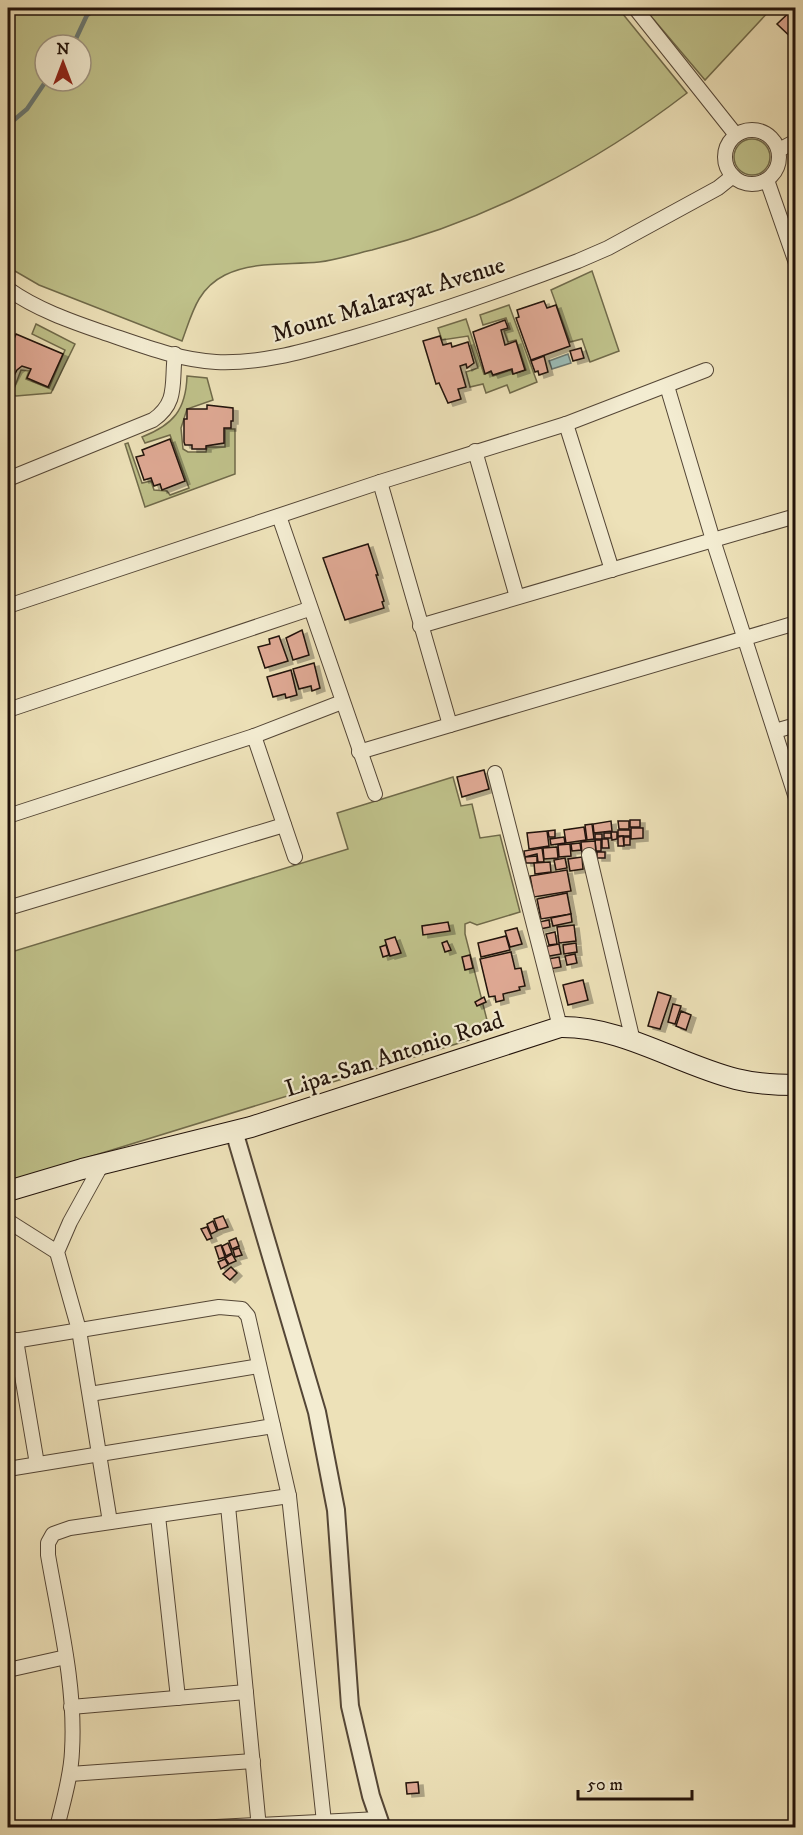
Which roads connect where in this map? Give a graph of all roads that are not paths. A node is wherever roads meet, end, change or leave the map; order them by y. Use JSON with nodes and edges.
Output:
{"nodes":[{"id":1,"x":634,"y":8,"type":"edge"},
{"id":2,"x":736,"y":135,"type":"junction"},
{"id":3,"x":795,"y":141,"type":"edge"},
{"id":4,"x":779,"y":150,"type":"junction"},
{"id":5,"x":733,"y":176,"type":"junction"},
{"id":6,"x":767,"y":180,"type":"junction"},
{"id":7,"x":795,"y":263,"type":"edge"},
{"id":8,"x":8,"y":289,"type":"edge"},
{"id":9,"x":175,"y":354,"type":"junction"},
{"id":10,"x":706,"y":370,"type":"dead end"},
{"id":11,"x":667,"y":386,"type":"junction"},
{"id":12,"x":566,"y":424,"type":"junction"},
{"id":13,"x":475,"y":451,"type":"junction"},
{"id":14,"x":8,"y":479,"type":"edge"},
{"id":15,"x":380,"y":482,"type":"junction"},
{"id":16,"x":279,"y":516,"type":"junction"},
{"id":17,"x":795,"y":516,"type":"edge"},
{"id":18,"x":713,"y":540,"type":"junction"},
{"id":19,"x":612,"y":570,"type":"junction"},
{"id":20,"x":517,"y":597,"type":"junction"},
{"id":21,"x":8,"y":606,"type":"edge"},
{"id":22,"x":309,"y":609,"type":"junction"},
{"id":23,"x":795,"y":623,"type":"edge"},
{"id":24,"x":420,"y":626,"type":"junction"},
{"id":25,"x":744,"y":636,"type":"junction"},
{"id":26,"x":342,"y":702,"type":"junction"},
{"id":27,"x":8,"y":710,"type":"edge"},
{"id":28,"x":450,"y":725,"type":"junction"},
{"id":29,"x":795,"y":725,"type":"edge"},
{"id":30,"x":775,"y":731,"type":"junction"},
{"id":31,"x":254,"y":736,"type":"junction"},
{"id":32,"x":359,"y":752,"type":"junction"},
{"id":33,"x":495,"y":773,"type":"dead end"},
{"id":34,"x":375,"y":794,"type":"dead end"},
{"id":35,"x":795,"y":798,"type":"edge"},
{"id":36,"x":8,"y":816,"type":"edge"},
{"id":37,"x":284,"y":825,"type":"junction"},
{"id":38,"x":589,"y":855,"type":"dead end"},
{"id":39,"x":295,"y":856,"type":"dead end"},
{"id":40,"x":8,"y":908,"type":"edge"},
{"id":41,"x":560,"y":1027,"type":"junction"},
{"id":42,"x":633,"y":1041,"type":"junction"},
{"id":43,"x":795,"y":1085,"type":"edge"},
{"id":44,"x":234,"y":1131,"type":"junction"},
{"id":45,"x":102,"y":1164,"type":"junction"},
{"id":46,"x":8,"y":1191,"type":"edge"},
{"id":47,"x":8,"y":1221,"type":"edge"},
{"id":48,"x":57,"y":1252,"type":"junction"},
{"id":49,"x":79,"y":1330,"type":"junction"},
{"id":50,"x":12,"y":1341,"type":"edge"},
{"id":51,"x":259,"y":1366,"type":"junction"},
{"id":52,"x":90,"y":1394,"type":"junction"},
{"id":53,"x":273,"y":1426,"type":"junction"},
{"id":54,"x":101,"y":1454,"type":"junction"},
{"id":55,"x":37,"y":1464,"type":"junction"},
{"id":56,"x":8,"y":1468,"type":"edge"},
{"id":57,"x":289,"y":1496,"type":"junction"},
{"id":58,"x":228,"y":1506,"type":"junction"},
{"id":59,"x":158,"y":1516,"type":"junction"},
{"id":60,"x":110,"y":1522,"type":"junction"},
{"id":61,"x":66,"y":1657,"type":"junction"},
{"id":62,"x":8,"y":1670,"type":"edge"},
{"id":63,"x":246,"y":1692,"type":"junction"},
{"id":64,"x":178,"y":1698,"type":"junction"},
{"id":65,"x":71,"y":1707,"type":"junction"},
{"id":66,"x":253,"y":1761,"type":"junction"},
{"id":67,"x":70,"y":1774,"type":"junction"},
{"id":68,"x":324,"y":1821,"type":"junction"},
{"id":69,"x":381,"y":1823,"type":"edge"},
{"id":70,"x":259,"y":1826,"type":"edge"},
{"id":71,"x":57,"y":1827,"type":"edge"},
{"id":72,"x":196,"y":1827,"type":"edge"}],
"edges":[{"from":1,"to":2,"type":"street"},
{"from":2,"to":4,"type":"street"},
{"from":2,"to":5,"type":"street"},
{"from":3,"to":4,"type":"street"},
{"from":4,"to":6,"type":"street"},
{"from":5,"to":6,"type":"street"},
{"from":5,"to":9,"type":"street","name":"Mount Malarayat Avenue"},
{"from":6,"to":7,"type":"street"},
{"from":8,"to":9,"type":"street","name":"Mount Malarayat Avenue"},
{"from":9,"to":14,"type":"street"},
{"from":10,"to":11,"type":"street"},
{"from":11,"to":12,"type":"street"},
{"from":11,"to":18,"type":"street"},
{"from":12,"to":13,"type":"street"},
{"from":12,"to":19,"type":"street"},
{"from":13,"to":15,"type":"street"},
{"from":13,"to":20,"type":"street"},
{"from":15,"to":16,"type":"street"},
{"from":15,"to":24,"type":"street"},
{"from":16,"to":21,"type":"street"},
{"from":16,"to":22,"type":"street"},
{"from":17,"to":18,"type":"street"},
{"from":18,"to":19,"type":"street"},
{"from":18,"to":25,"type":"street"},
{"from":19,"to":20,"type":"street"},
{"from":20,"to":24,"type":"street"},
{"from":22,"to":26,"type":"street"},
{"from":22,"to":27,"type":"street"},
{"from":23,"to":25,"type":"street"},
{"from":24,"to":28,"type":"street"},
{"from":25,"to":28,"type":"street"},
{"from":25,"to":30,"type":"street"},
{"from":26,"to":31,"type":"street"},
{"from":26,"to":32,"type":"street"},
{"from":28,"to":32,"type":"street"},
{"from":29,"to":30,"type":"street"},
{"from":30,"to":35,"type":"street"},
{"from":31,"to":36,"type":"street"},
{"from":31,"to":37,"type":"street"},
{"from":32,"to":34,"type":"street"},
{"from":33,"to":41,"type":"street"},
{"from":37,"to":39,"type":"street"},
{"from":37,"to":40,"type":"street"},
{"from":38,"to":42,"type":"street"},
{"from":41,"to":42,"type":"main road","name":"Lipa-San Antonio Road"},
{"from":41,"to":44,"type":"main road","name":"Lipa-San Antonio Road"},
{"from":42,"to":43,"type":"main road","name":"Lipa-San Antonio Road"},
{"from":44,"to":45,"type":"main road","name":"Lipa-San Antonio Road"},
{"from":44,"to":69,"type":"street"},
{"from":45,"to":46,"type":"main road","name":"Lipa-San Antonio Road"},
{"from":45,"to":48,"type":"street"},
{"from":47,"to":48,"type":"street"},
{"from":48,"to":49,"type":"street"},
{"from":49,"to":50,"type":"street"},
{"from":49,"to":51,"type":"street"},
{"from":49,"to":52,"type":"street"},
{"from":50,"to":55,"type":"street"},
{"from":51,"to":52,"type":"street"},
{"from":51,"to":53,"type":"street"},
{"from":52,"to":54,"type":"street"},
{"from":53,"to":54,"type":"street"},
{"from":53,"to":57,"type":"street"},
{"from":54,"to":55,"type":"street"},
{"from":54,"to":60,"type":"street"},
{"from":55,"to":56,"type":"street"},
{"from":57,"to":58,"type":"street"},
{"from":57,"to":68,"type":"street"},
{"from":58,"to":59,"type":"street"},
{"from":58,"to":63,"type":"street"},
{"from":59,"to":60,"type":"street"},
{"from":59,"to":64,"type":"street"},
{"from":60,"to":61,"type":"street"},
{"from":61,"to":62,"type":"street"},
{"from":61,"to":65,"type":"street"},
{"from":63,"to":64,"type":"street"},
{"from":63,"to":66,"type":"street"},
{"from":64,"to":65,"type":"street"},
{"from":65,"to":67,"type":"street"},
{"from":66,"to":67,"type":"street"},
{"from":66,"to":70,"type":"street"},
{"from":67,"to":71,"type":"street"},
{"from":68,"to":69,"type":"street"},
{"from":68,"to":70,"type":"street"},
{"from":70,"to":72,"type":"street"}]}
